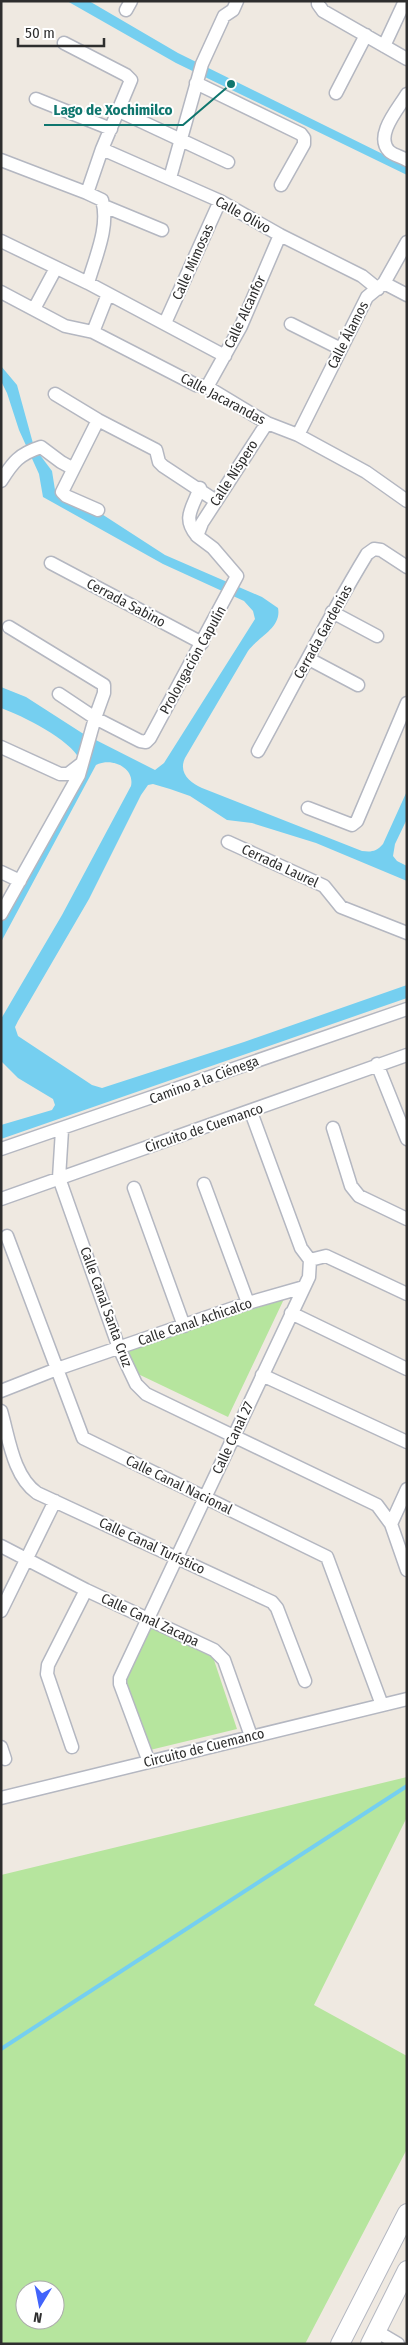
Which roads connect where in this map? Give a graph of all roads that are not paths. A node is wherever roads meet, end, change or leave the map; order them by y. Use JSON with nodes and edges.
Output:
{"nodes":[{"id":1,"x":237,"y":1,"type":"edge"},
{"id":2,"x":318,"y":1,"type":"edge"},
{"id":3,"x":405,"y":1,"type":"edge"},
{"id":4,"x":366,"y":35,"type":"junction"},
{"id":5,"x":64,"y":43,"type":"dead end"},
{"id":6,"x":384,"y":46,"type":"junction"},
{"id":7,"x":407,"y":59,"type":"edge"},
{"id":8,"x":197,"y":81,"type":"junction"},
{"id":9,"x":336,"y":92,"type":"dead end"},
{"id":10,"x":407,"y":94,"type":"edge"},
{"id":11,"x":36,"y":100,"type":"dead end"},
{"id":12,"x":120,"y":111,"type":"junction"},
{"id":13,"x":111,"y":129,"type":"junction"},
{"id":14,"x":182,"y":141,"type":"junction"},
{"id":15,"x":102,"y":149,"type":"junction"},
{"id":16,"x":1,"y":160,"type":"edge"},
{"id":17,"x":407,"y":160,"type":"edge"},
{"id":18,"x":228,"y":162,"type":"dead end"},
{"id":19,"x":170,"y":178,"type":"junction"},
{"id":20,"x":281,"y":185,"type":"dead end"},
{"id":21,"x":87,"y":193,"type":"junction"},
{"id":22,"x":220,"y":202,"type":"junction"},
{"id":23,"x":104,"y":206,"type":"junction"},
{"id":24,"x":162,"y":230,"type":"dead end"},
{"id":25,"x":280,"y":235,"type":"junction"},
{"id":26,"x":1,"y":242,"type":"edge"},
{"id":27,"x":407,"y":242,"type":"edge"},
{"id":28,"x":56,"y":268,"type":"junction"},
{"id":29,"x":88,"y":283,"type":"junction"},
{"id":30,"x":381,"y":286,"type":"junction"},
{"id":31,"x":1,"y":292,"type":"edge"},
{"id":32,"x":108,"y":294,"type":"junction"},
{"id":33,"x":407,"y":295,"type":"edge"},
{"id":34,"x":34,"y":309,"type":"junction"},
{"id":35,"x":165,"y":323,"type":"junction"},
{"id":36,"x":291,"y":324,"type":"dead end"},
{"id":37,"x":93,"y":332,"type":"junction"},
{"id":38,"x":341,"y":349,"type":"junction"},
{"id":39,"x":225,"y":356,"type":"junction"},
{"id":40,"x":207,"y":387,"type":"junction"},
{"id":41,"x":55,"y":394,"type":"dead end"},
{"id":42,"x":98,"y":420,"type":"junction"},
{"id":43,"x":267,"y":423,"type":"junction"},
{"id":44,"x":298,"y":435,"type":"junction"},
{"id":45,"x":72,"y":468,"type":"junction"},
{"id":46,"x":1,"y":481,"type":"edge"},
{"id":47,"x":200,"y":488,"type":"junction"},
{"id":48,"x":216,"y":501,"type":"junction"},
{"id":49,"x":407,"y":501,"type":"edge"},
{"id":50,"x":98,"y":510,"type":"dead end"},
{"id":51,"x":197,"y":536,"type":"junction"},
{"id":52,"x":50,"y":563,"type":"dead end"},
{"id":53,"x":407,"y":567,"type":"edge"},
{"id":54,"x":332,"y":612,"type":"junction"},
{"id":55,"x":9,"y":627,"type":"dead end"},
{"id":56,"x":377,"y":636,"type":"dead end"},
{"id":57,"x":202,"y":643,"type":"junction"},
{"id":58,"x":309,"y":659,"type":"junction"},
{"id":59,"x":358,"y":685,"type":"dead end"},
{"id":60,"x":59,"y":694,"type":"dead end"},
{"id":61,"x":407,"y":703,"type":"edge"},
{"id":62,"x":95,"y":718,"type":"junction"},
{"id":63,"x":1,"y":748,"type":"edge"},
{"id":64,"x":258,"y":751,"type":"dead end"},
{"id":65,"x":82,"y":762,"type":"junction"},
{"id":66,"x":308,"y":808,"type":"dead end"},
{"id":67,"x":228,"y":842,"type":"dead end"},
{"id":68,"x":1,"y":872,"type":"edge"},
{"id":69,"x":20,"y":881,"type":"junction"},
{"id":70,"x":1,"y":914,"type":"edge"},
{"id":71,"x":407,"y":933,"type":"edge"},
{"id":72,"x":407,"y":1009,"type":"edge"},
{"id":73,"x":407,"y":1055,"type":"edge"},
{"id":74,"x":377,"y":1064,"type":"junction"},
{"id":75,"x":251,"y":1112,"type":"junction"},
{"id":76,"x":333,"y":1128,"type":"dead end"},
{"id":77,"x":62,"y":1130,"type":"junction"},
{"id":78,"x":407,"y":1140,"type":"edge"},
{"id":79,"x":1,"y":1149,"type":"edge"},
{"id":80,"x":59,"y":1178,"type":"junction"},
{"id":81,"x":204,"y":1184,"type":"dead end"},
{"id":82,"x":134,"y":1188,"type":"dead end"},
{"id":83,"x":1,"y":1200,"type":"edge"},
{"id":84,"x":407,"y":1219,"type":"edge"},
{"id":85,"x":7,"y":1236,"type":"dead end"},
{"id":86,"x":310,"y":1260,"type":"junction"},
{"id":87,"x":304,"y":1286,"type":"junction"},
{"id":88,"x":407,"y":1294,"type":"edge"},
{"id":89,"x":248,"y":1303,"type":"junction"},
{"id":90,"x":292,"y":1313,"type":"junction"},
{"id":91,"x":184,"y":1326,"type":"junction"},
{"id":92,"x":120,"y":1348,"type":"junction"},
{"id":93,"x":57,"y":1369,"type":"junction"},
{"id":94,"x":407,"y":1369,"type":"edge"},
{"id":95,"x":262,"y":1375,"type":"junction"},
{"id":96,"x":1,"y":1391,"type":"edge"},
{"id":97,"x":1,"y":1411,"type":"edge"},
{"id":98,"x":234,"y":1435,"type":"junction"},
{"id":99,"x":407,"y":1442,"type":"edge"},
{"id":100,"x":407,"y":1489,"type":"edge"},
{"id":101,"x":204,"y":1497,"type":"junction"},
{"id":102,"x":55,"y":1501,"type":"junction"},
{"id":103,"x":391,"y":1524,"type":"junction"},
{"id":104,"x":1,"y":1546,"type":"edge"},
{"id":105,"x":176,"y":1558,"type":"junction"},
{"id":106,"x":26,"y":1560,"type":"junction"},
{"id":107,"x":407,"y":1570,"type":"edge"},
{"id":108,"x":86,"y":1590,"type":"junction"},
{"id":109,"x":1,"y":1611,"type":"edge"},
{"id":110,"x":147,"y":1617,"type":"junction"},
{"id":111,"x":305,"y":1681,"type":"dead end"},
{"id":112,"x":407,"y":1699,"type":"edge"},
{"id":113,"x":382,"y":1705,"type":"junction"},
{"id":114,"x":250,"y":1736,"type":"junction"},
{"id":115,"x":72,"y":1747,"type":"dead end"},
{"id":116,"x":149,"y":1762,"type":"junction"},
{"id":117,"x":1,"y":1798,"type":"edge"},
{"id":118,"x":407,"y":2213,"type":"edge"},
{"id":119,"x":407,"y":2270,"type":"edge"},
{"id":120,"x":373,"y":2337,"type":"edge"},
{"id":121,"x":340,"y":2344,"type":"edge"},
{"id":122,"x":398,"y":2344,"type":"edge"}],
"edges":[{"from":1,"to":8,"type":"street"},
{"from":2,"to":4,"type":"street"},
{"from":3,"to":6,"type":"street"},
{"from":4,"to":6,"type":"street"},
{"from":4,"to":9,"type":"street"},
{"from":5,"to":12,"type":"street"},
{"from":6,"to":7,"type":"street"},
{"from":8,"to":14,"type":"street"},
{"from":8,"to":20,"type":"street"},
{"from":10,"to":17,"type":"street"},
{"from":11,"to":13,"type":"street"},
{"from":12,"to":13,"type":"street"},
{"from":12,"to":14,"type":"street"},
{"from":13,"to":15,"type":"street"},
{"from":14,"to":18,"type":"street"},
{"from":14,"to":19,"type":"street"},
{"from":15,"to":19,"type":"street","name":"Calle Olivo"},
{"from":15,"to":21,"type":"street"},
{"from":16,"to":21,"type":"street"},
{"from":19,"to":22,"type":"street","name":"Calle Olivo"},
{"from":21,"to":23,"type":"street"},
{"from":22,"to":25,"type":"street","name":"Calle Olivo"},
{"from":22,"to":35,"type":"street","name":"Calle Mimosas"},
{"from":23,"to":24,"type":"street"},
{"from":23,"to":29,"type":"street"},
{"from":25,"to":30,"type":"street","name":"Calle Olivo"},
{"from":25,"to":39,"type":"street","name":"Calle Alcanfor"},
{"from":26,"to":28,"type":"street"},
{"from":27,"to":30,"type":"street","name":"Calle Álamos"},
{"from":28,"to":29,"type":"street"},
{"from":28,"to":34,"type":"street"},
{"from":29,"to":32,"type":"street"},
{"from":30,"to":33,"type":"street","name":"Calle Olivo"},
{"from":30,"to":38,"type":"street","name":"Calle Álamos"},
{"from":31,"to":34,"type":"street","name":"Calle Jacarandas"},
{"from":32,"to":35,"type":"street"},
{"from":32,"to":37,"type":"street"},
{"from":34,"to":37,"type":"street","name":"Calle Jacarandas"},
{"from":35,"to":39,"type":"street"},
{"from":36,"to":38,"type":"street"},
{"from":37,"to":40,"type":"street","name":"Calle Jacarandas"},
{"from":38,"to":44,"type":"street","name":"Calle Álamos"},
{"from":39,"to":40,"type":"street","name":"Calle Alcanfor"},
{"from":40,"to":43,"type":"street","name":"Calle Jacarandas"},
{"from":41,"to":42,"type":"street"},
{"from":42,"to":45,"type":"street"},
{"from":42,"to":47,"type":"street"},
{"from":43,"to":44,"type":"street","name":"Calle Jacarandas"},
{"from":43,"to":48,"type":"street","name":"Calle Níspero"},
{"from":44,"to":49,"type":"street","name":"Calle Jacarandas"},
{"from":45,"to":46,"type":"street"},
{"from":45,"to":50,"type":"street"},
{"from":47,"to":48,"type":"street"},
{"from":47,"to":51,"type":"street"},
{"from":48,"to":51,"type":"street","name":"Calle Níspero"},
{"from":51,"to":57,"type":"street","name":"Prolongación Capulín"},
{"from":52,"to":57,"type":"street","name":"Cerrada Sabino"},
{"from":53,"to":54,"type":"street","name":"Cerrada Gardenias"},
{"from":54,"to":56,"type":"street"},
{"from":54,"to":58,"type":"street","name":"Cerrada Gardenias"},
{"from":55,"to":62,"type":"street"},
{"from":57,"to":62,"type":"street","name":"Prolongación Capulín"},
{"from":58,"to":59,"type":"street"},
{"from":58,"to":64,"type":"street","name":"Cerrada Gardenias"},
{"from":60,"to":62,"type":"street"},
{"from":61,"to":66,"type":"street"},
{"from":62,"to":65,"type":"street"},
{"from":63,"to":65,"type":"street"},
{"from":65,"to":69,"type":"street"},
{"from":67,"to":71,"type":"street","name":"Cerrada Laurel"},
{"from":68,"to":69,"type":"street"},
{"from":69,"to":70,"type":"street"},
{"from":72,"to":77,"type":"street","name":"Camino a la Ciénega"},
{"from":73,"to":74,"type":"street","name":"Circuito de Cuemanco"},
{"from":74,"to":75,"type":"street","name":"Circuito de Cuemanco"},
{"from":74,"to":78,"type":"street"},
{"from":75,"to":80,"type":"street","name":"Circuito de Cuemanco"},
{"from":75,"to":86,"type":"street"},
{"from":76,"to":84,"type":"street"},
{"from":77,"to":79,"type":"street","name":"Camino a la Ciénega"},
{"from":77,"to":80,"type":"street"},
{"from":80,"to":83,"type":"street","name":"Circuito de Cuemanco"},
{"from":80,"to":92,"type":"street","name":"Calle Canal Santa Cruz"},
{"from":81,"to":89,"type":"street"},
{"from":82,"to":91,"type":"street"},
{"from":85,"to":93,"type":"street","name":"Calle Canal Nacional"},
{"from":86,"to":87,"type":"street","name":"Calle Canal 27"},
{"from":86,"to":88,"type":"street"},
{"from":87,"to":89,"type":"street","name":"Calle Canal Achicalco"},
{"from":87,"to":90,"type":"street","name":"Calle Canal 27"},
{"from":89,"to":91,"type":"street","name":"Calle Canal Achicalco"},
{"from":90,"to":94,"type":"street"},
{"from":90,"to":95,"type":"street","name":"Calle Canal 27"},
{"from":91,"to":92,"type":"street","name":"Calle Canal Achicalco"},
{"from":92,"to":93,"type":"street","name":"Calle Canal Achicalco"},
{"from":92,"to":98,"type":"street","name":"Calle Canal Santa Cruz"},
{"from":93,"to":96,"type":"street","name":"Calle Canal Achicalco"},
{"from":93,"to":101,"type":"street","name":"Calle Canal Nacional"},
{"from":95,"to":98,"type":"street","name":"Calle Canal 27"},
{"from":95,"to":99,"type":"street"},
{"from":97,"to":102,"type":"street","name":"Calle Canal Turístico"},
{"from":98,"to":101,"type":"street","name":"Calle Canal 27"},
{"from":98,"to":103,"type":"street","name":"Calle Canal Santa Cruz"},
{"from":100,"to":103,"type":"street"},
{"from":101,"to":105,"type":"street","name":"Calle Canal 27"},
{"from":101,"to":113,"type":"street","name":"Calle Canal Nacional"},
{"from":102,"to":105,"type":"street","name":"Calle Canal Turístico"},
{"from":102,"to":106,"type":"street"},
{"from":103,"to":107,"type":"street","name":"Calle Canal Santa Cruz"},
{"from":104,"to":106,"type":"street","name":"Calle Canal Zacapa"},
{"from":105,"to":110,"type":"street","name":"Calle Canal 27"},
{"from":105,"to":111,"type":"street","name":"Calle Canal Turístico"},
{"from":106,"to":108,"type":"street","name":"Calle Canal Zacapa"},
{"from":106,"to":109,"type":"street"},
{"from":108,"to":110,"type":"street","name":"Calle Canal Zacapa"},
{"from":108,"to":115,"type":"street"},
{"from":110,"to":114,"type":"street","name":"Calle Canal Zacapa"},
{"from":110,"to":116,"type":"street","name":"Calle Canal 27"},
{"from":112,"to":113,"type":"street","name":"Circuito de Cuemanco"},
{"from":113,"to":114,"type":"street","name":"Circuito de Cuemanco"},
{"from":114,"to":116,"type":"street","name":"Circuito de Cuemanco"},
{"from":116,"to":117,"type":"street","name":"Circuito de Cuemanco"},
{"from":118,"to":121,"type":"main road"},
{"from":119,"to":120,"type":"main road"},
{"from":120,"to":122,"type":"street"}]}
